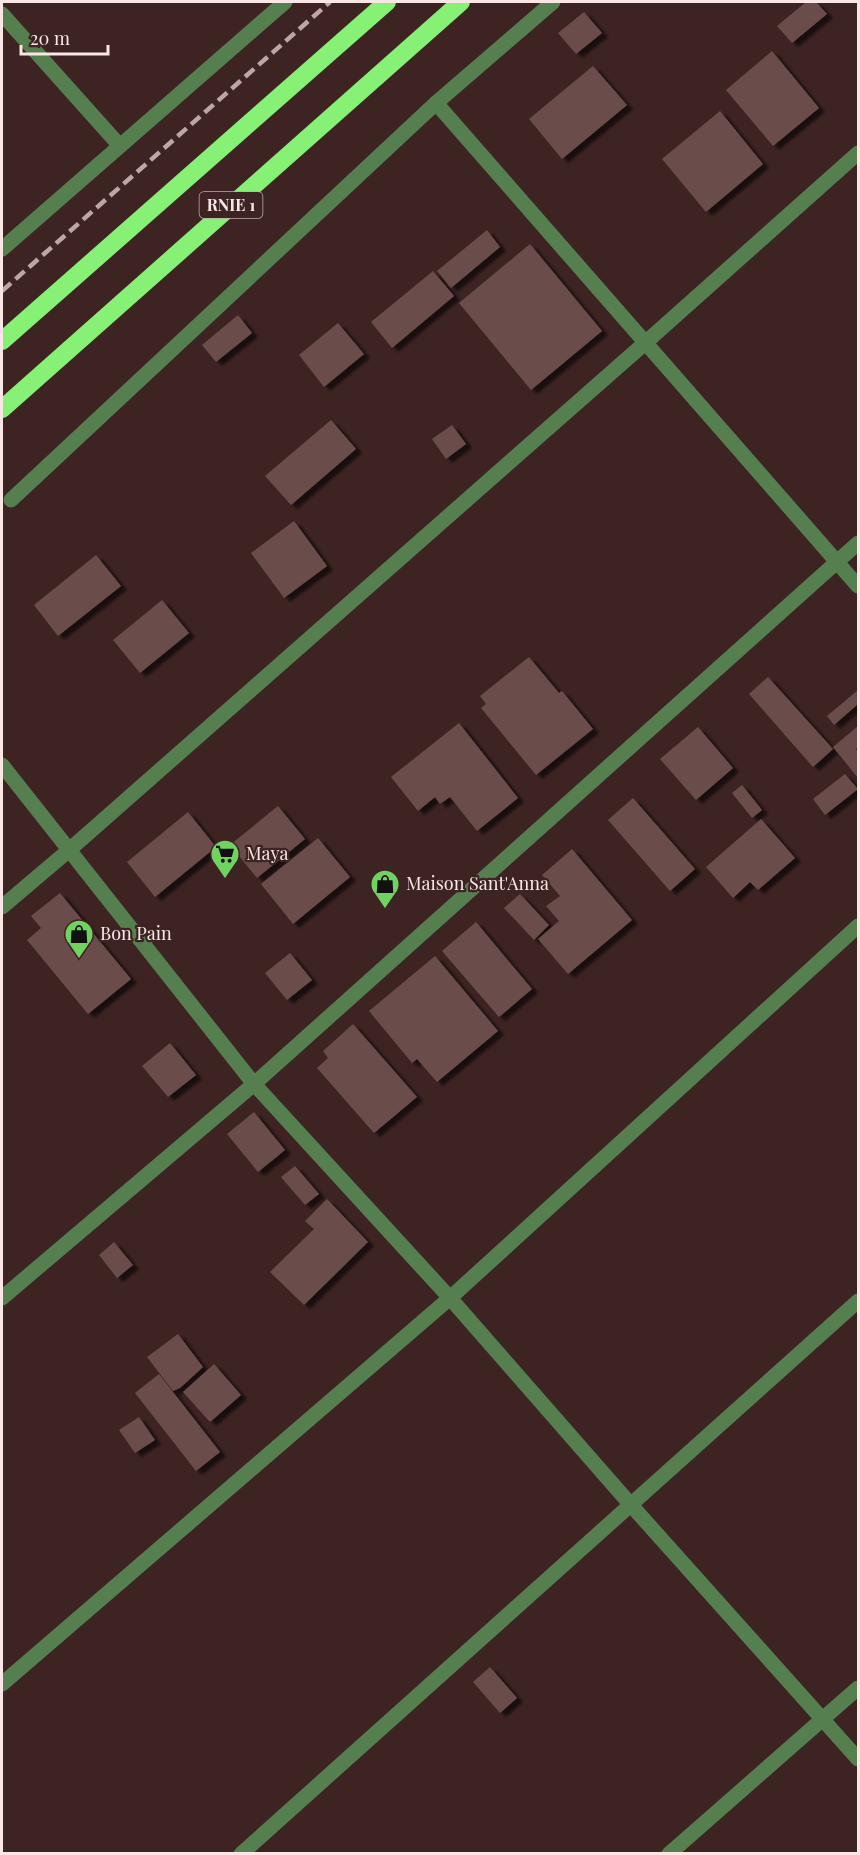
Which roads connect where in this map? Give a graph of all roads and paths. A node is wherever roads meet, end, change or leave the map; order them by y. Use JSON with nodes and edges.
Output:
{"nodes":[{"id":1,"x":285,"y":2,"type":"edge"},
{"id":2,"x":387,"y":2,"type":"edge"},
{"id":3,"x":461,"y":2,"type":"edge"},
{"id":4,"x":553,"y":2,"type":"edge"},
{"id":5,"x":2,"y":14,"type":"edge"},
{"id":6,"x":436,"y":103,"type":"junction"},
{"id":7,"x":120,"y":146,"type":"junction"},
{"id":8,"x":858,"y":153,"type":"edge"},
{"id":9,"x":2,"y":249,"type":"edge"},
{"id":10,"x":2,"y":341,"type":"edge"},
{"id":11,"x":645,"y":343,"type":"junction"},
{"id":12,"x":2,"y":409,"type":"edge"},
{"id":13,"x":10,"y":500,"type":"dead end"},
{"id":14,"x":858,"y":543,"type":"edge"},
{"id":15,"x":837,"y":562,"type":"junction"},
{"id":16,"x":858,"y":586,"type":"edge"},
{"id":17,"x":2,"y":765,"type":"edge"},
{"id":18,"x":68,"y":851,"type":"junction"},
{"id":19,"x":2,"y":907,"type":"edge"},
{"id":20,"x":858,"y":926,"type":"edge"},
{"id":21,"x":254,"y":1084,"type":"junction"},
{"id":22,"x":2,"y":1298,"type":"edge"},
{"id":23,"x":450,"y":1298,"type":"junction"},
{"id":24,"x":858,"y":1301,"type":"edge"},
{"id":25,"x":631,"y":1505,"type":"junction"},
{"id":26,"x":2,"y":1684,"type":"edge"},
{"id":27,"x":858,"y":1688,"type":"edge"},
{"id":28,"x":823,"y":1718,"type":"junction"},
{"id":29,"x":858,"y":1759,"type":"edge"},
{"id":30,"x":242,"y":1854,"type":"edge"},
{"id":31,"x":669,"y":1854,"type":"edge"}],
"edges":[{"from":1,"to":7,"type":"street"},
{"from":2,"to":10,"type":"highway","number":"RNIE 1"},
{"from":3,"to":12,"type":"highway","number":"RNIE 1"},
{"from":4,"to":6,"type":"street"},
{"from":5,"to":7,"type":"street"},
{"from":6,"to":11,"type":"street"},
{"from":6,"to":13,"type":"street"},
{"from":7,"to":9,"type":"street"},
{"from":8,"to":11,"type":"street"},
{"from":11,"to":15,"type":"street"},
{"from":11,"to":18,"type":"street"},
{"from":14,"to":15,"type":"street"},
{"from":15,"to":16,"type":"street"},
{"from":15,"to":21,"type":"street"},
{"from":17,"to":18,"type":"street"},
{"from":18,"to":19,"type":"street"},
{"from":18,"to":21,"type":"street"},
{"from":20,"to":23,"type":"street"},
{"from":21,"to":22,"type":"street"},
{"from":21,"to":23,"type":"street"},
{"from":23,"to":25,"type":"street"},
{"from":23,"to":26,"type":"street"},
{"from":24,"to":25,"type":"street"},
{"from":25,"to":28,"type":"street"},
{"from":25,"to":30,"type":"street"},
{"from":27,"to":28,"type":"street"},
{"from":28,"to":29,"type":"street"},
{"from":28,"to":31,"type":"street"}]}
